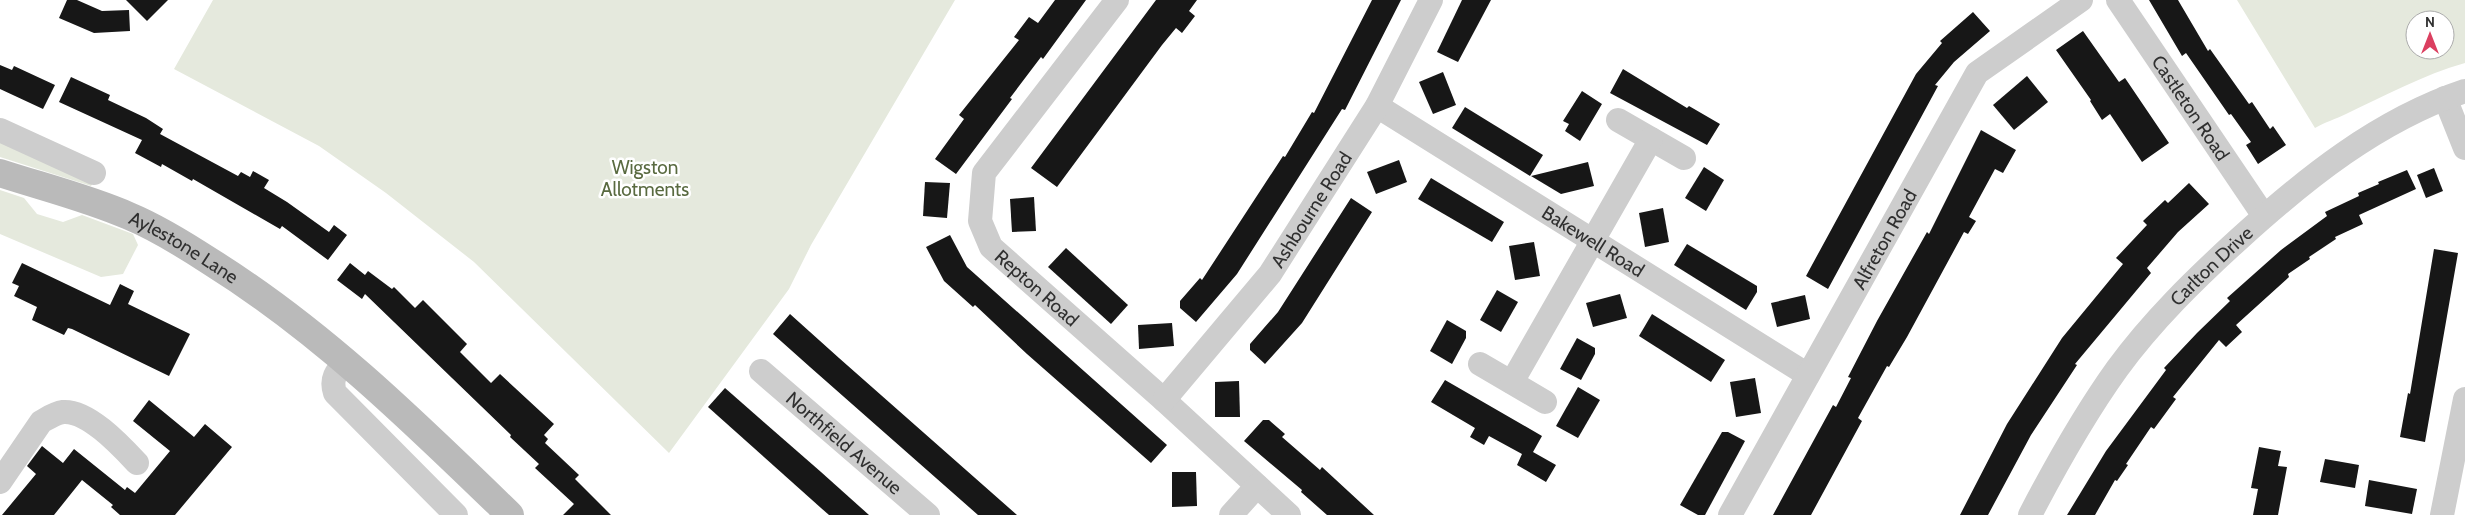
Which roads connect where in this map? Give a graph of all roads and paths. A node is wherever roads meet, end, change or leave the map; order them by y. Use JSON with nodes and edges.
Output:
{"nodes":[{"id":1,"x":1117,"y":0,"type":"edge"},
{"id":2,"x":1431,"y":0,"type":"edge"},
{"id":3,"x":2081,"y":0,"type":"edge"},
{"id":4,"x":2118,"y":0,"type":"edge"},
{"id":5,"x":2455,"y":95,"type":"edge"},
{"id":6,"x":1377,"y":106,"type":"junction"},
{"id":7,"x":1618,"y":120,"type":"dead end"},
{"id":8,"x":0,"y":130,"type":"edge"},
{"id":9,"x":1651,"y":139,"type":"junction"},
{"id":10,"x":2465,"y":148,"type":"edge"},
{"id":11,"x":1684,"y":158,"type":"dead end"},
{"id":12,"x":0,"y":173,"type":"edge"},
{"id":13,"x":94,"y":173,"type":"dead end"},
{"id":14,"x":2264,"y":216,"type":"junction"},
{"id":15,"x":1594,"y":241,"type":"junction"},
{"id":16,"x":346,"y":361,"type":"junction"},
{"id":17,"x":1480,"y":364,"type":"dead end"},
{"id":18,"x":761,"y":371,"type":"dead end"},
{"id":19,"x":1808,"y":375,"type":"junction"},
{"id":20,"x":1512,"y":382,"type":"junction"},
{"id":21,"x":2465,"y":399,"type":"edge"},
{"id":22,"x":1164,"y":400,"type":"junction"},
{"id":23,"x":1545,"y":402,"type":"dead end"},
{"id":24,"x":137,"y":463,"type":"dead end"},
{"id":25,"x":0,"y":482,"type":"edge"},
{"id":26,"x":1257,"y":486,"type":"junction"},
{"id":27,"x":456,"y":515,"type":"edge"},
{"id":28,"x":510,"y":515,"type":"edge"},
{"id":29,"x":928,"y":515,"type":"edge"},
{"id":30,"x":1231,"y":515,"type":"edge"},
{"id":31,"x":1289,"y":515,"type":"edge"},
{"id":32,"x":1730,"y":515,"type":"edge"},
{"id":33,"x":2030,"y":515,"type":"edge"},
{"id":34,"x":2442,"y":515,"type":"edge"}],
"edges":[{"from":1,"to":22,"type":"street","name":"Repton Road"},
{"from":2,"to":6,"type":"street","name":"Ashbourne Road"},
{"from":3,"to":19,"type":"street","name":"Alfreton Road"},
{"from":4,"to":14,"type":"street","name":"Castleton Road"},
{"from":5,"to":10,"type":"street"},
{"from":5,"to":14,"type":"street","name":"Carlton Drive"},
{"from":6,"to":15,"type":"street","name":"Bakewell Road"},
{"from":6,"to":22,"type":"street","name":"Ashbourne Road"},
{"from":7,"to":9,"type":"street"},
{"from":8,"to":13,"type":"street"},
{"from":9,"to":11,"type":"street"},
{"from":9,"to":15,"type":"street"},
{"from":12,"to":16,"type":"main road","name":"Aylestone Lane"},
{"from":14,"to":33,"type":"street","name":"Carlton Drive"},
{"from":15,"to":19,"type":"street","name":"Bakewell Road"},
{"from":15,"to":20,"type":"street"},
{"from":16,"to":27,"type":"street"},
{"from":16,"to":28,"type":"main road","name":"Aylestone Lane"},
{"from":17,"to":20,"type":"street"},
{"from":18,"to":29,"type":"street","name":"Northfield Avenue"},
{"from":19,"to":32,"type":"street","name":"Alfreton Road"},
{"from":20,"to":23,"type":"street"},
{"from":21,"to":34,"type":"street"},
{"from":22,"to":26,"type":"street","name":"Repton Road"},
{"from":24,"to":25,"type":"street"},
{"from":26,"to":30,"type":"street"},
{"from":26,"to":31,"type":"street","name":"Repton Road"}]}
